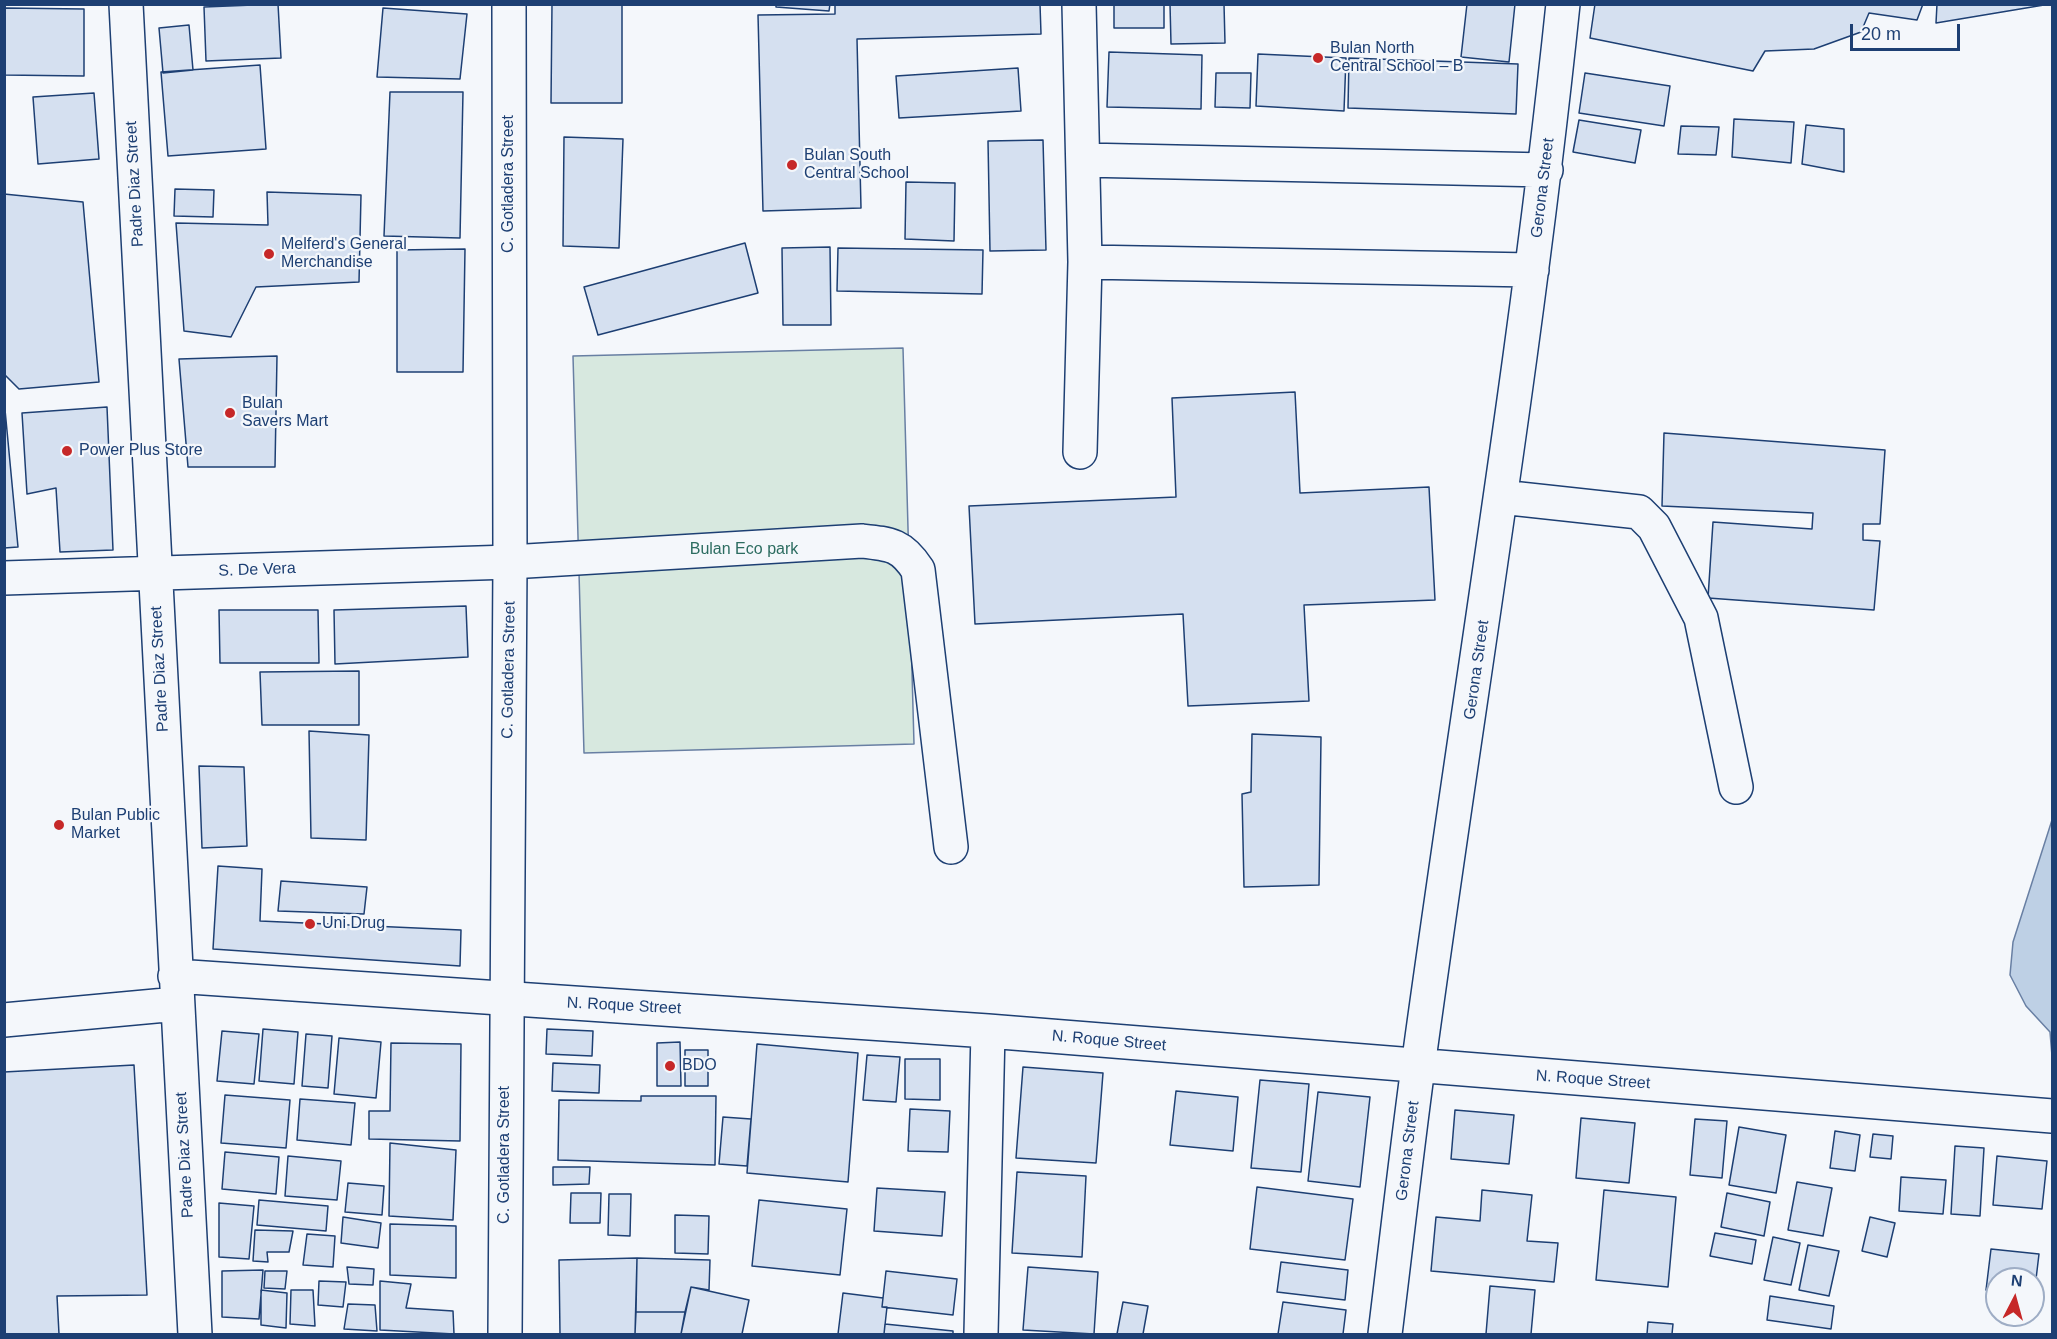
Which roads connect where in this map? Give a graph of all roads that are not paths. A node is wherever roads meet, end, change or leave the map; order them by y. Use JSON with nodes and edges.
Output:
{"nodes":[{"id":1,"x":126,"y":4,"type":"edge"},
{"id":2,"x":509,"y":4,"type":"edge"},
{"id":3,"x":1079,"y":4,"type":"edge"},
{"id":4,"x":1563,"y":4,"type":"edge"},
{"id":5,"x":1083,"y":160,"type":"junction"},
{"id":6,"x":1546,"y":170,"type":"junction"},
{"id":7,"x":1085,"y":262,"type":"junction"},
{"id":8,"x":1532,"y":270,"type":"junction"},
{"id":9,"x":1080,"y":452,"type":"dead end"},
{"id":10,"x":1501,"y":497,"type":"junction"},
{"id":11,"x":510,"y":562,"type":"junction"},
{"id":12,"x":156,"y":573,"type":"junction"},
{"id":13,"x":4,"y":578,"type":"edge"},
{"id":14,"x":1736,"y":787,"type":"dead end"},
{"id":15,"x":951,"y":847,"type":"dead end"},
{"id":16,"x":176,"y":990,"type":"junction"},
{"id":17,"x":505,"y":1000,"type":"junction"},
{"id":18,"x":4,"y":1020,"type":"edge"},
{"id":19,"x":988,"y":1031,"type":"junction"},
{"id":20,"x":1418,"y":1067,"type":"junction"},
{"id":21,"x":2047,"y":1116,"type":"edge"},
{"id":22,"x":195,"y":1335,"type":"edge"},
{"id":23,"x":505,"y":1335,"type":"edge"},
{"id":24,"x":981,"y":1335,"type":"edge"},
{"id":25,"x":1385,"y":1335,"type":"edge"}],
"edges":[{"from":1,"to":12,"type":"street","name":"Padre Diaz Street"},
{"from":2,"to":11,"type":"street","name":"C. Gotladera Street"},
{"from":3,"to":5,"type":"street"},
{"from":4,"to":6,"type":"street","name":"Gerona Street"},
{"from":5,"to":6,"type":"street"},
{"from":5,"to":7,"type":"street"},
{"from":6,"to":8,"type":"street","name":"Gerona Street"},
{"from":7,"to":8,"type":"street"},
{"from":7,"to":9,"type":"street"},
{"from":8,"to":10,"type":"street","name":"Gerona Street"},
{"from":10,"to":14,"type":"street"},
{"from":10,"to":20,"type":"street","name":"Gerona Street"},
{"from":11,"to":12,"type":"street","name":"S. De Vera"},
{"from":11,"to":15,"type":"street","name":"S. De Vera"},
{"from":11,"to":17,"type":"street","name":"C. Gotladera Street"},
{"from":12,"to":13,"type":"street","name":"S. De Vera"},
{"from":12,"to":16,"type":"street","name":"Padre Diaz Street"},
{"from":16,"to":17,"type":"street","name":"N. Roque Street"},
{"from":16,"to":18,"type":"street","name":"N. Roque Street"},
{"from":16,"to":22,"type":"street","name":"Padre Diaz Street"},
{"from":17,"to":19,"type":"street","name":"N. Roque Street"},
{"from":17,"to":23,"type":"street","name":"C. Gotladera Street"},
{"from":19,"to":20,"type":"street","name":"N. Roque Street"},
{"from":19,"to":24,"type":"street"},
{"from":20,"to":21,"type":"street","name":"N. Roque Street"},
{"from":20,"to":25,"type":"street","name":"Gerona Street"}]}
